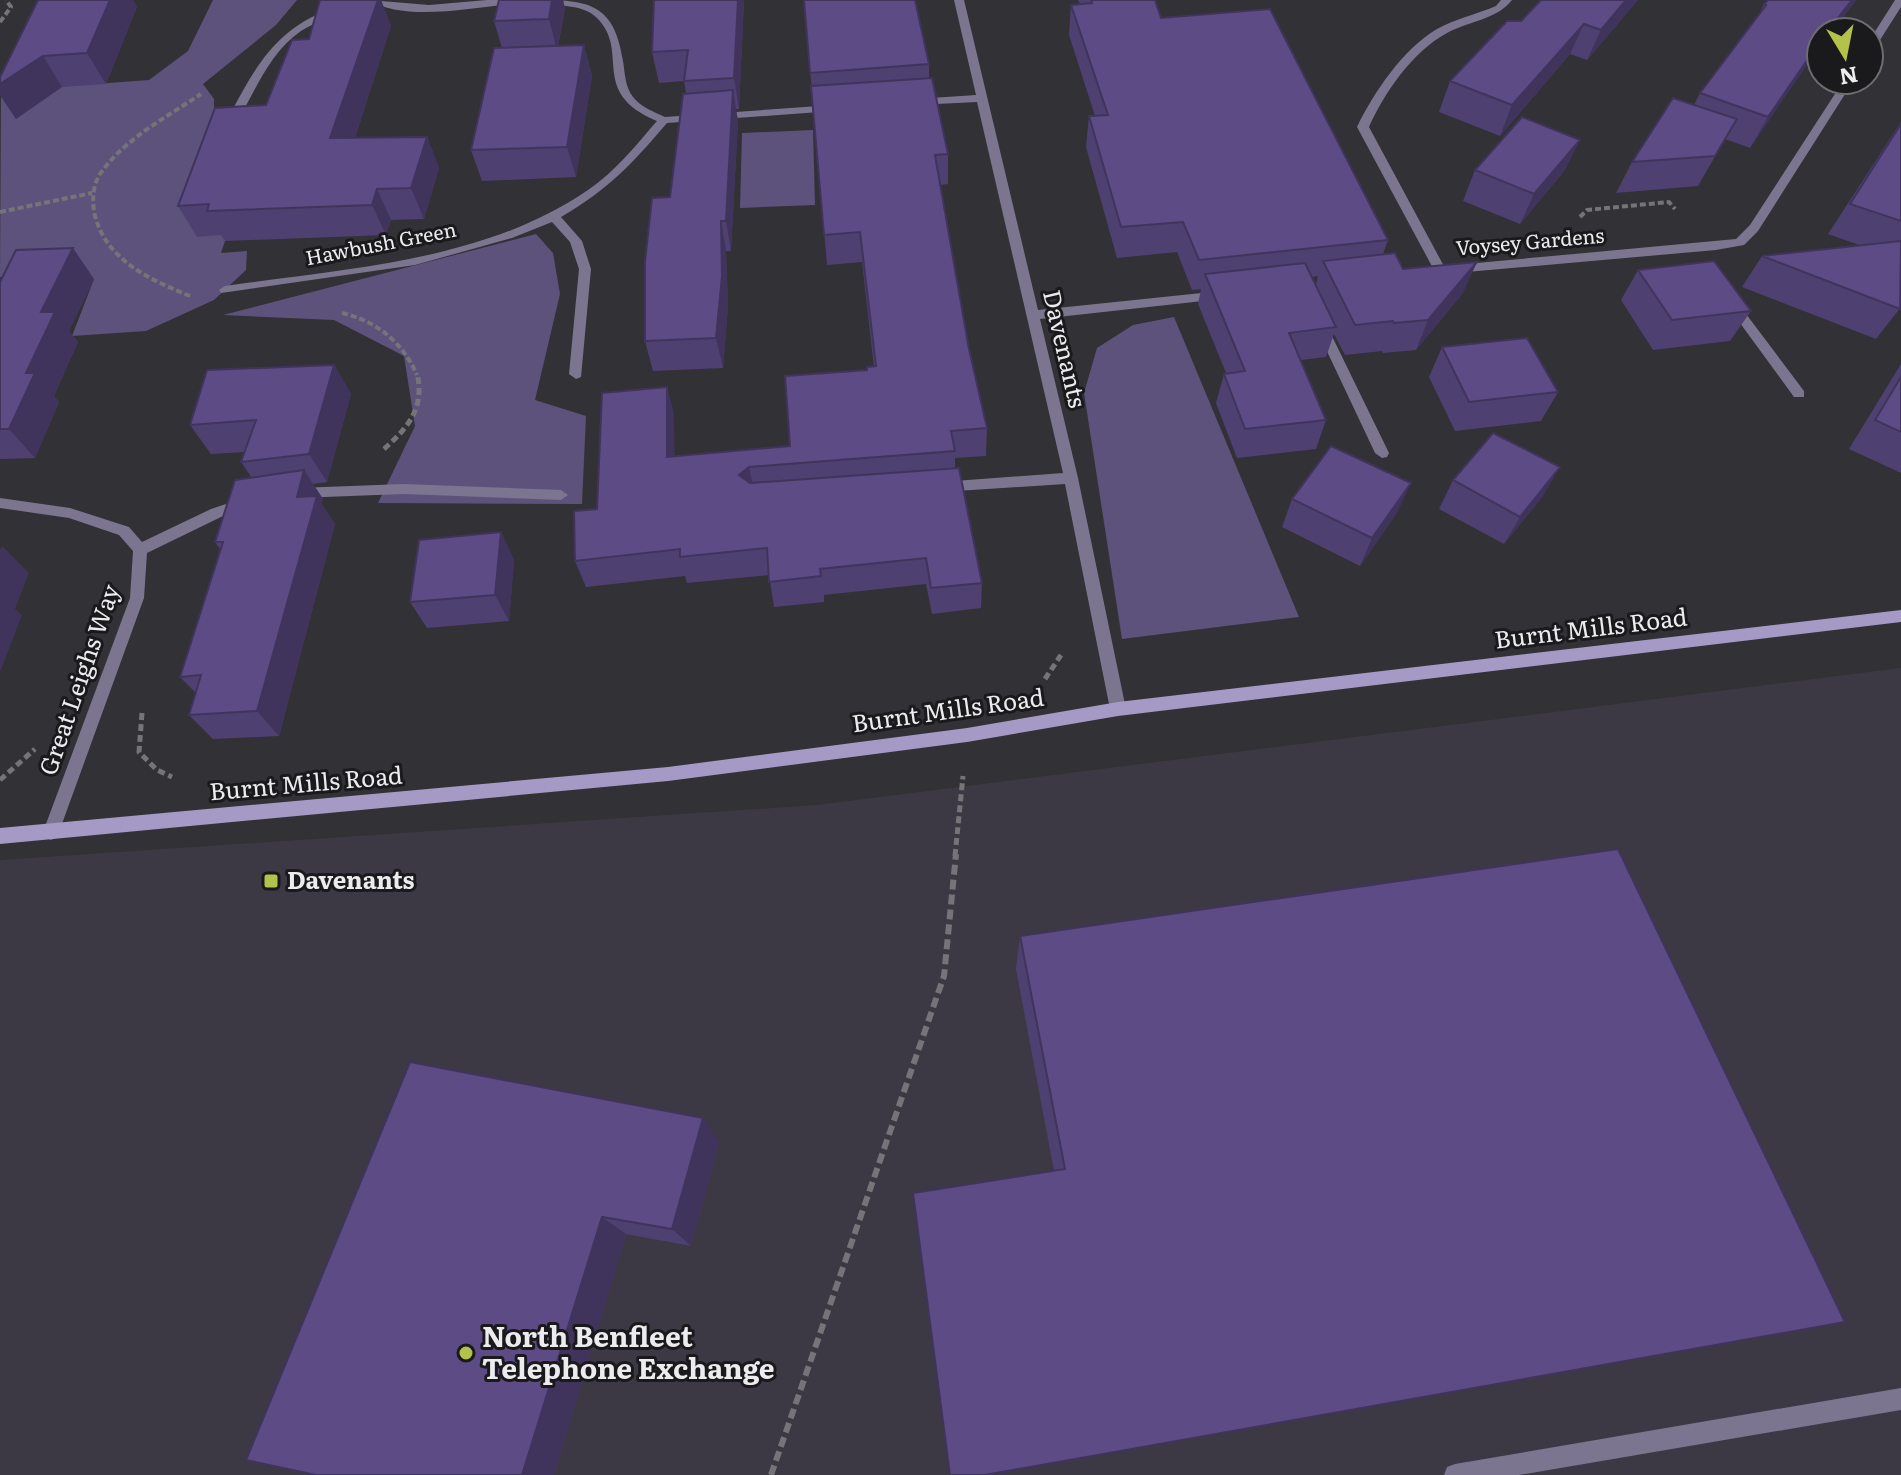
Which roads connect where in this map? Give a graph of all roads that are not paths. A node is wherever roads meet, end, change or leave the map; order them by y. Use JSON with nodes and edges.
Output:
{"nodes":[{"id":1,"x":374,"y":0,"type":"edge"},
{"id":2,"x":518,"y":0,"type":"edge"},
{"id":3,"x":526,"y":0,"type":"edge"},
{"id":4,"x":550,"y":0,"type":"edge"},
{"id":5,"x":959,"y":0,"type":"edge"},
{"id":6,"x":1507,"y":0,"type":"edge"},
{"id":7,"x":1900,"y":0,"type":"edge"},
{"id":8,"x":359,"y":5,"type":"edge"},
{"id":9,"x":344,"y":8,"type":"edge"},
{"id":10,"x":1885,"y":24,"type":"edge"},
{"id":11,"x":1839,"y":96,"type":"edge"},
{"id":12,"x":982,"y":98,"type":"junction"},
{"id":13,"x":903,"y":103,"type":"edge"},
{"id":14,"x":839,"y":108,"type":"edge"},
{"id":15,"x":233,"y":120,"type":"edge"},
{"id":16,"x":664,"y":120,"type":"junction"},
{"id":17,"x":554,"y":217,"type":"junction"},
{"id":18,"x":1440,"y":270,"type":"junction"},
{"id":19,"x":1424,"y":272,"type":"edge"},
{"id":20,"x":225,"y":290,"type":"dead end"},
{"id":21,"x":1242,"y":293,"type":"edge"},
{"id":22,"x":1725,"y":294,"type":"edge"},
{"id":23,"x":1316,"y":314,"type":"edge"},
{"id":24,"x":1033,"y":315,"type":"junction"},
{"id":25,"x":576,"y":374,"type":"dead end"},
{"id":26,"x":1799,"y":394,"type":"dead end"},
{"id":27,"x":1382,"y":453,"type":"dead end"},
{"id":28,"x":1071,"y":478,"type":"junction"},
{"id":29,"x":930,"y":488,"type":"edge"},
{"id":30,"x":561,"y":495,"type":"dead end"},
{"id":31,"x":281,"y":496,"type":"edge"},
{"id":32,"x":255,"y":500,"type":"edge"},
{"id":33,"x":0,"y":503,"type":"edge"},
{"id":34,"x":140,"y":550,"type":"junction"},
{"id":35,"x":1901,"y":616,"type":"edge"},
{"id":36,"x":1118,"y":709,"type":"junction"},
{"id":37,"x":51,"y":832,"type":"junction"},
{"id":38,"x":0,"y":836,"type":"edge"},
{"id":39,"x":1901,"y":1399,"type":"edge"},
{"id":40,"x":1455,"y":1475,"type":"edge"}],
"edges":[{"from":1,"to":2,"type":"street"},
{"from":1,"to":8,"type":"street"},
{"from":2,"to":3,"type":"street"},
{"from":4,"to":16,"type":"street"},
{"from":5,"to":12,"type":"street","name":"Davenants"},
{"from":6,"to":18,"type":"street"},
{"from":7,"to":10,"type":"street"},
{"from":9,"to":15,"type":"street"},
{"from":11,"to":18,"type":"street","name":"Voysey Gardens"},
{"from":12,"to":13,"type":"street"},
{"from":12,"to":24,"type":"street","name":"Davenants"},
{"from":14,"to":16,"type":"street"},
{"from":16,"to":17,"type":"street","name":"Hawbush Green"},
{"from":17,"to":20,"type":"street","name":"Hawbush Green"},
{"from":17,"to":25,"type":"street"},
{"from":18,"to":19,"type":"street","name":"Voysey Gardens"},
{"from":21,"to":24,"type":"street"},
{"from":22,"to":26,"type":"street"},
{"from":23,"to":27,"type":"street"},
{"from":24,"to":28,"type":"street","name":"Davenants"},
{"from":28,"to":29,"type":"street"},
{"from":28,"to":36,"type":"street","name":"Davenants"},
{"from":30,"to":31,"type":"street"},
{"from":32,"to":34,"type":"street"},
{"from":33,"to":34,"type":"street"},
{"from":34,"to":37,"type":"street","name":"Great Leighs Way"},
{"from":35,"to":36,"type":"street","name":"Burnt Mills Road"},
{"from":36,"to":37,"type":"street","name":"Burnt Mills Road"},
{"from":37,"to":38,"type":"street","name":"Burnt Mills Road"},
{"from":39,"to":40,"type":"street"}]}
